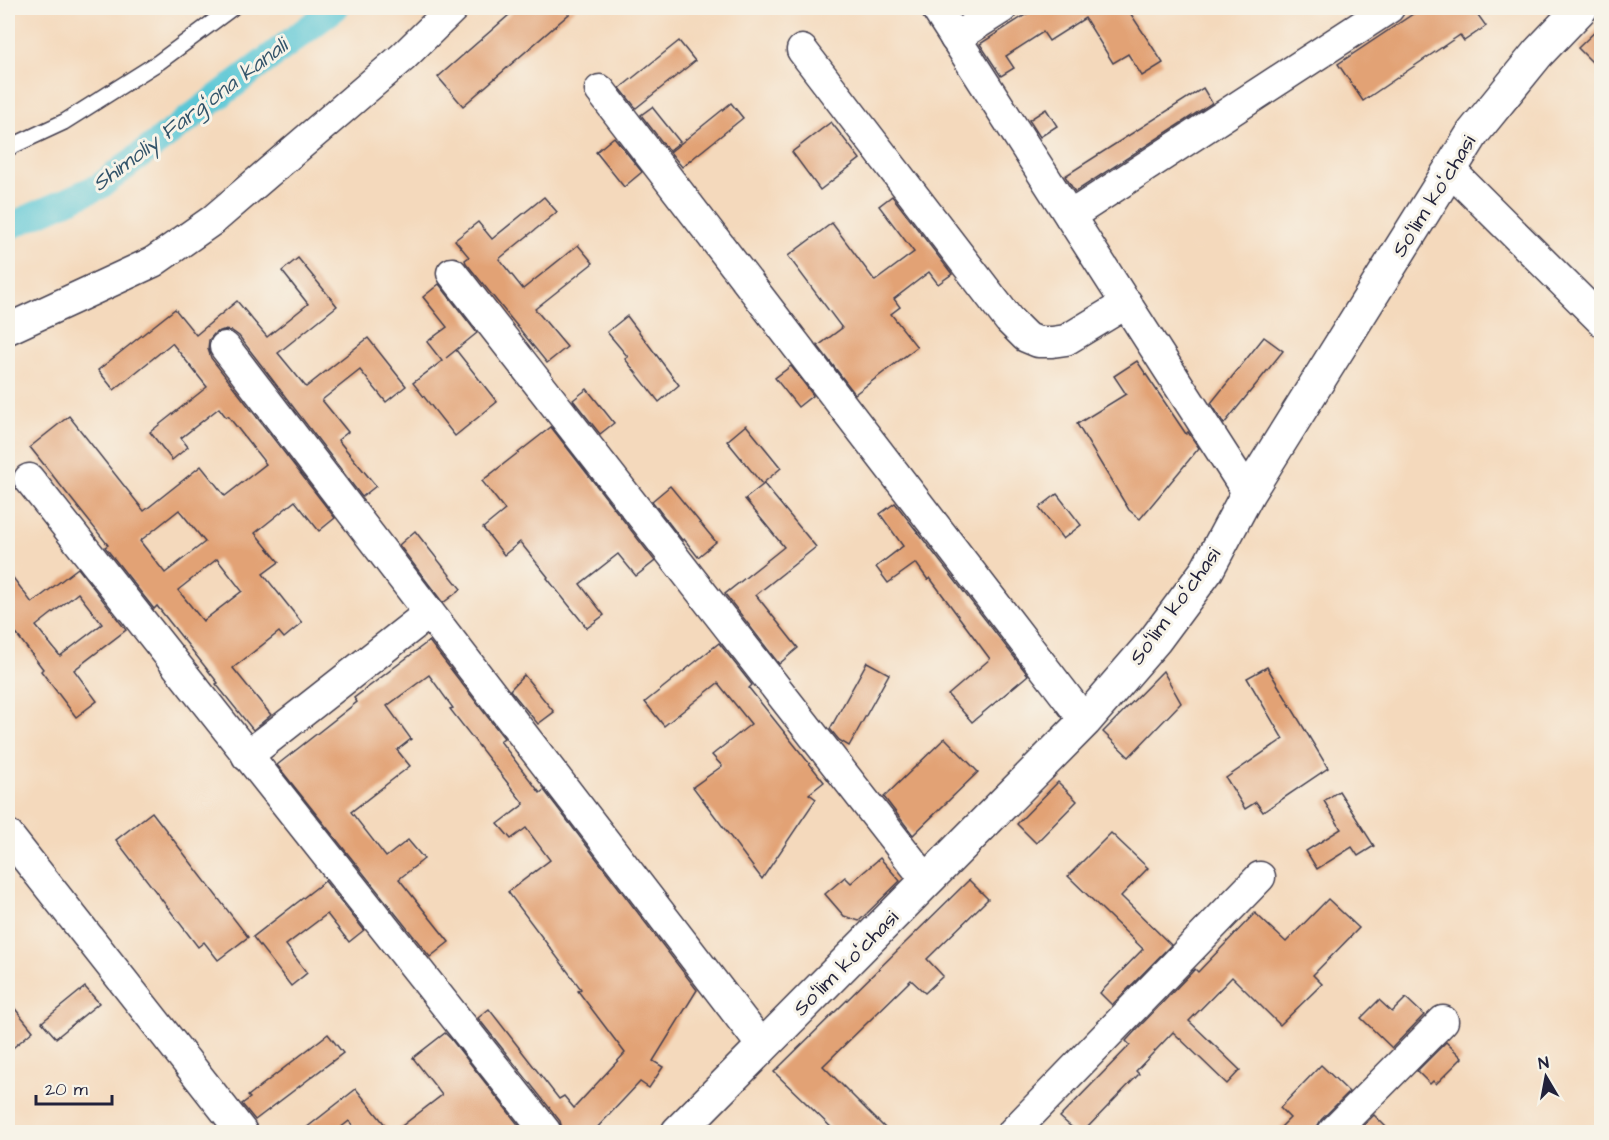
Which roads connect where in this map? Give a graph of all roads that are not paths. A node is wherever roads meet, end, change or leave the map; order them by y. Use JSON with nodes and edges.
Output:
{"nodes":[{"id":1,"x":232,"y":8,"type":"edge"},
{"id":2,"x":453,"y":8,"type":"edge"},
{"id":3,"x":936,"y":8,"type":"edge"},
{"id":4,"x":1002,"y":8,"type":"edge"},
{"id":5,"x":1389,"y":8,"type":"edge"},
{"id":6,"x":1581,"y":8,"type":"edge"},
{"id":7,"x":955,"y":38,"type":"junction"},
{"id":8,"x":802,"y":50,"type":"dead end"},
{"id":9,"x":600,"y":90,"type":"dead end"},
{"id":10,"x":8,"y":148,"type":"edge"},
{"id":11,"x":1450,"y":170,"type":"junction"},
{"id":12,"x":1070,"y":216,"type":"junction"},
{"id":13,"x":452,"y":273,"type":"dead end"},
{"id":14,"x":1127,"y":303,"type":"junction"},
{"id":15,"x":1602,"y":321,"type":"edge"},
{"id":16,"x":8,"y":329,"type":"edge"},
{"id":17,"x":225,"y":347,"type":"dead end"},
{"id":18,"x":29,"y":479,"type":"dead end"},
{"id":19,"x":1248,"y":493,"type":"junction"},
{"id":20,"x":429,"y":613,"type":"junction"},
{"id":21,"x":1084,"y":722,"type":"junction"},
{"id":22,"x":248,"y":756,"type":"junction"},
{"id":23,"x":8,"y":835,"type":"edge"},
{"id":24,"x":1260,"y":877,"type":"dead end"},
{"id":25,"x":927,"y":881,"type":"junction"},
{"id":26,"x":1443,"y":1021,"type":"dead end"},
{"id":27,"x":763,"y":1047,"type":"junction"},
{"id":28,"x":689,"y":1129,"type":"edge"},
{"id":29,"x":242,"y":1132,"type":"edge"},
{"id":30,"x":546,"y":1132,"type":"edge"},
{"id":31,"x":1013,"y":1132,"type":"edge"},
{"id":32,"x":1334,"y":1132,"type":"edge"}],
"edges":[{"from":1,"to":10,"type":"lane"},
{"from":2,"to":16,"type":"street"},
{"from":3,"to":7,"type":"street"},
{"from":4,"to":7,"type":"street"},
{"from":5,"to":12,"type":"street"},
{"from":6,"to":11,"type":"street","name":"Soʻlim koʻchasi"},
{"from":7,"to":12,"type":"street"},
{"from":8,"to":14,"type":"street"},
{"from":9,"to":21,"type":"street"},
{"from":11,"to":15,"type":"street"},
{"from":11,"to":19,"type":"street","name":"Soʻlim koʻchasi"},
{"from":12,"to":14,"type":"street"},
{"from":13,"to":25,"type":"street"},
{"from":14,"to":19,"type":"street"},
{"from":17,"to":20,"type":"street"},
{"from":18,"to":22,"type":"street"},
{"from":19,"to":21,"type":"street","name":"Soʻlim koʻchasi"},
{"from":20,"to":22,"type":"street"},
{"from":20,"to":27,"type":"street"},
{"from":21,"to":25,"type":"street","name":"Soʻlim koʻchasi"},
{"from":22,"to":30,"type":"street"},
{"from":23,"to":29,"type":"street"},
{"from":24,"to":31,"type":"street"},
{"from":25,"to":27,"type":"street","name":"Soʻlim koʻchasi"},
{"from":26,"to":32,"type":"street"},
{"from":27,"to":28,"type":"street","name":"Soʻlim koʻchasi"}]}
